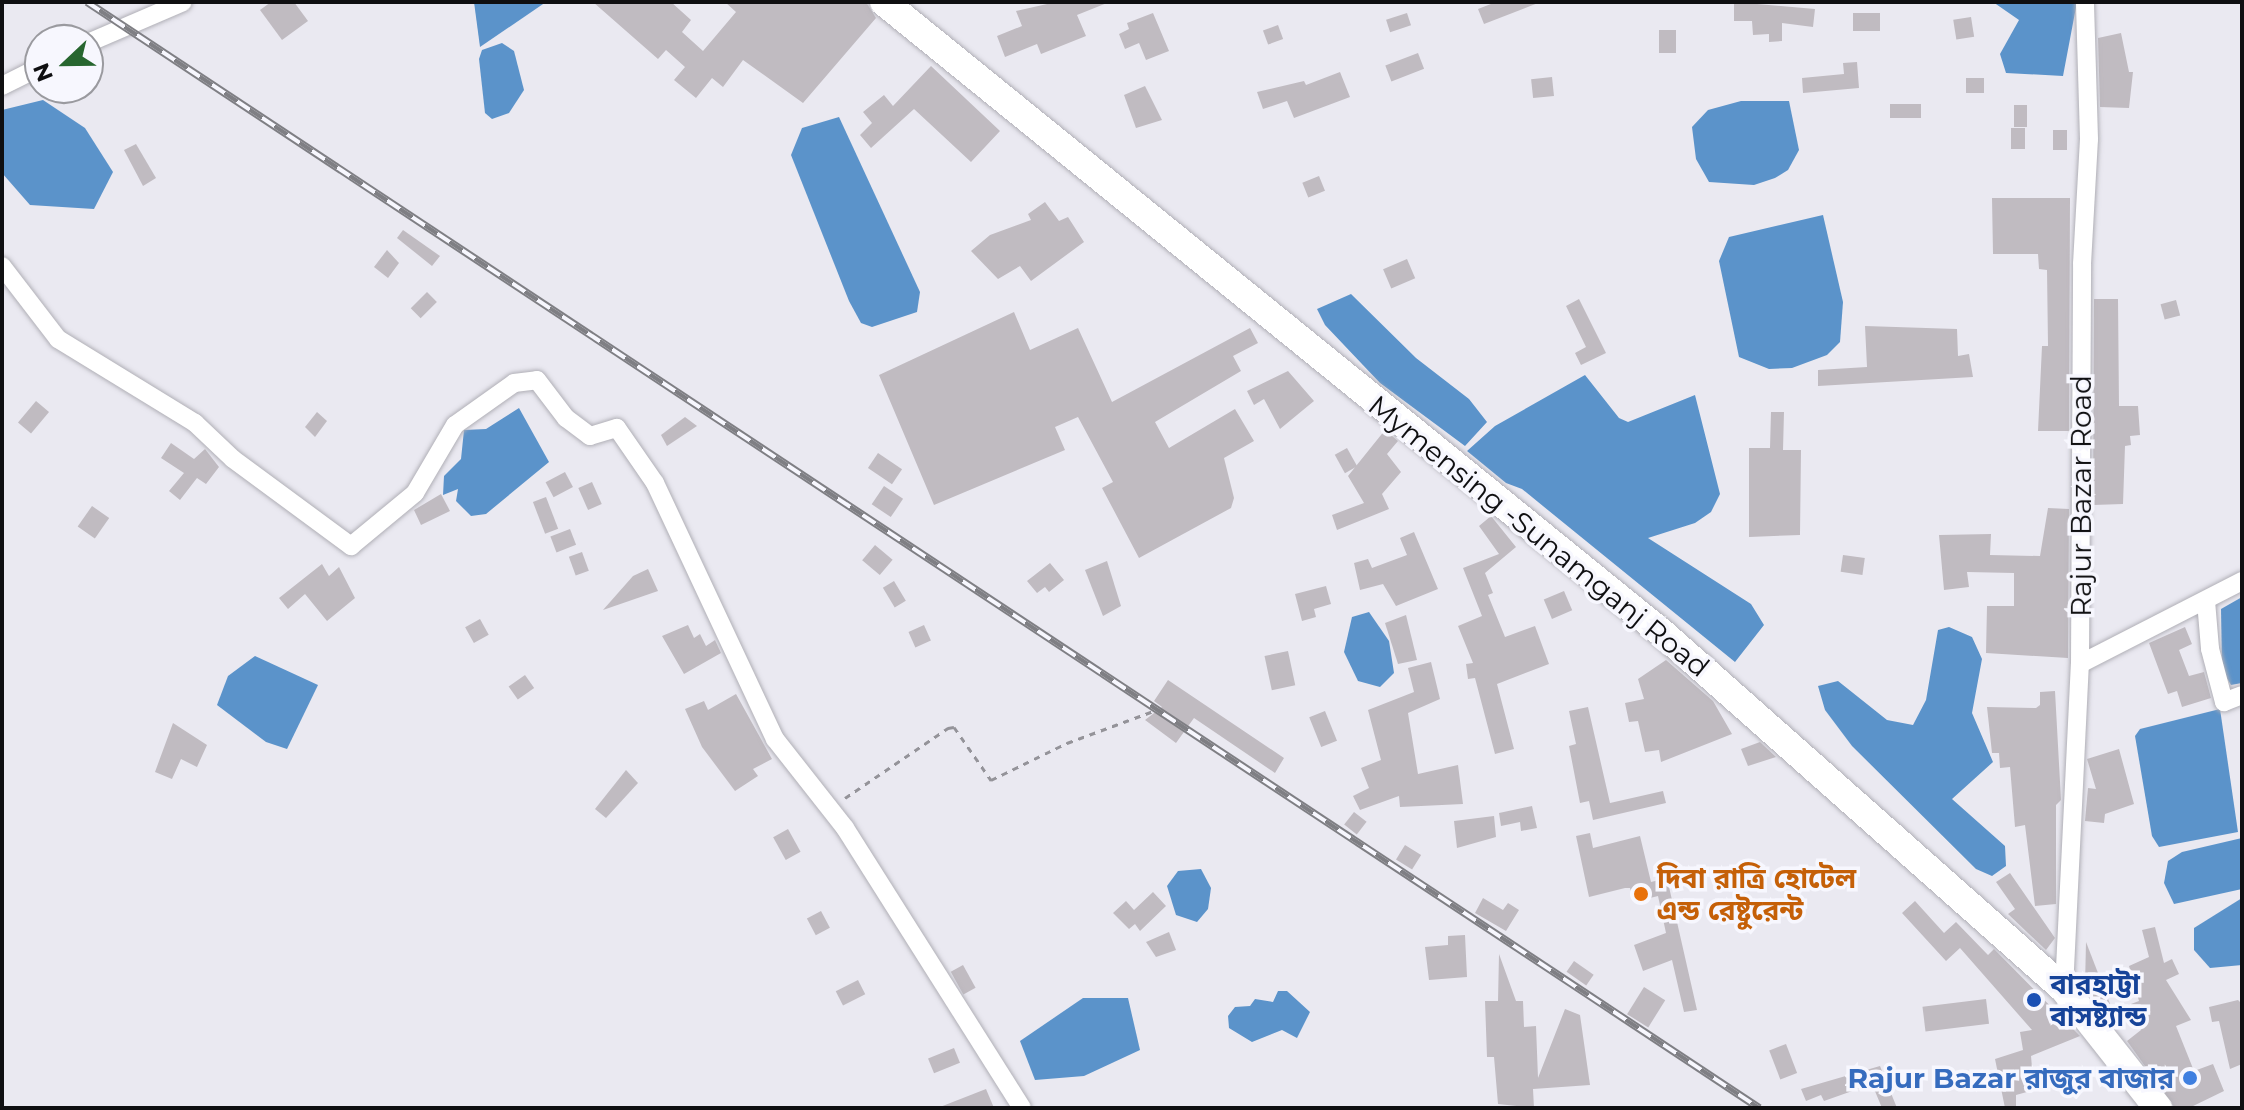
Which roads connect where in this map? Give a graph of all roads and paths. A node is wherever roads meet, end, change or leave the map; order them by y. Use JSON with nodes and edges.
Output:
{"nodes":[{"id":1,"x":183,"y":2,"type":"edge"},
{"id":2,"x":884,"y":2,"type":"edge"},
{"id":3,"x":2085,"y":2,"type":"edge"},
{"id":4,"x":104,"y":36,"type":"edge"},
{"id":5,"x":24,"y":75,"type":"edge"},
{"id":6,"x":2,"y":86,"type":"edge"},
{"id":7,"x":2,"y":266,"type":"edge"},
{"id":8,"x":2242,"y":581,"type":"edge"},
{"id":9,"x":2206,"y":601,"type":"junction"},
{"id":10,"x":2080,"y":664,"type":"junction"},
{"id":11,"x":2242,"y":695,"type":"edge"},
{"id":12,"x":1151,"y":712,"type":"dead end"},
{"id":13,"x":829,"y":809,"type":"junction"},
{"id":14,"x":2064,"y":989,"type":"junction"},
{"id":15,"x":1022,"y":1108,"type":"edge"},
{"id":16,"x":2158,"y":1108,"type":"edge"}],
"edges":[{"from":1,"to":4,"type":"street"},
{"from":2,"to":14,"type":"main road","name":"Mymensing -Sunamganj Road"},
{"from":3,"to":10,"type":"street","name":"Rajur Bazar Road"},
{"from":5,"to":6,"type":"street"},
{"from":7,"to":13,"type":"street"},
{"from":8,"to":9,"type":"street"},
{"from":9,"to":10,"type":"street"},
{"from":9,"to":11,"type":"street"},
{"from":10,"to":14,"type":"street","name":"Rajur Bazar Road"},
{"from":12,"to":13,"type":"path"},
{"from":13,"to":15,"type":"street"},
{"from":14,"to":16,"type":"main road","name":"Mymensing -Sunamganj Road"}]}
